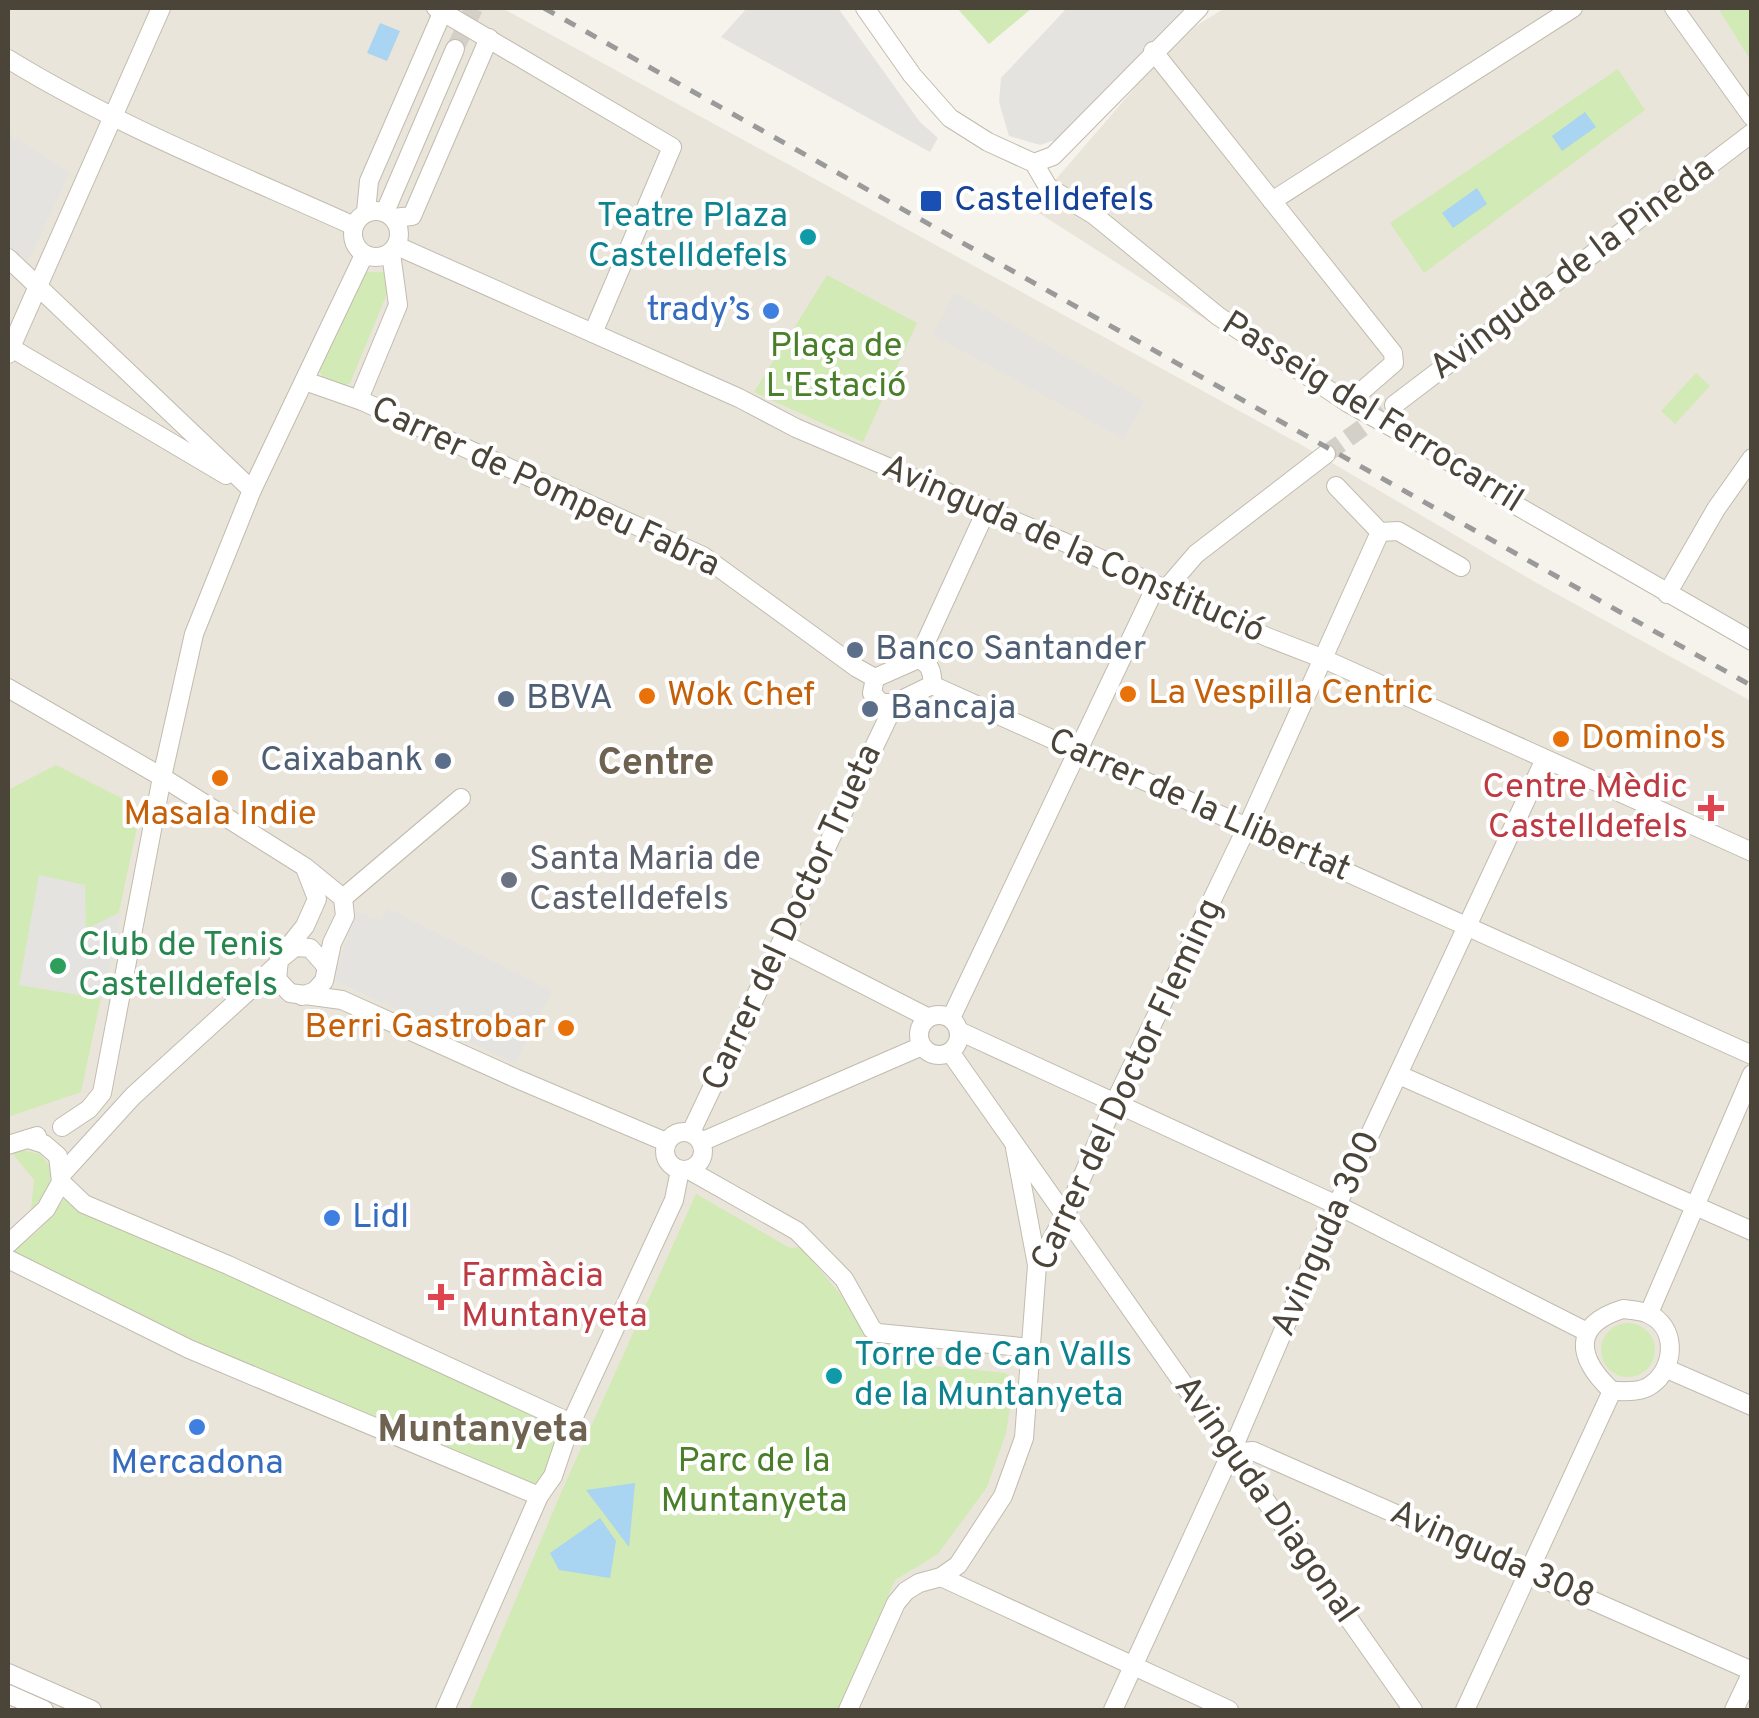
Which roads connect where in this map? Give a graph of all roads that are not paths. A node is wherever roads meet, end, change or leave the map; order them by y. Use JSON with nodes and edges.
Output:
{"nodes":[{"id":1,"x":160,"y":8,"type":"edge"},
{"id":2,"x":865,"y":8,"type":"edge"},
{"id":3,"x":1199,"y":8,"type":"edge"},
{"id":4,"x":1572,"y":8,"type":"edge"},
{"id":5,"x":1674,"y":8,"type":"edge"},
{"id":6,"x":440,"y":9,"type":"edge"},
{"id":7,"x":490,"y":38,"type":"junction"},
{"id":8,"x":455,"y":48,"type":"tunnel mouth"},
{"id":9,"x":1153,"y":50,"type":"junction"},
{"id":10,"x":8,"y":59,"type":"edge"},
{"id":11,"x":1752,"y":116,"type":"edge"},
{"id":12,"x":113,"y":118,"type":"junction"},
{"id":13,"x":1752,"y":133,"type":"edge"},
{"id":14,"x":1025,"y":160,"type":"junction"},
{"id":15,"x":1272,"y":201,"type":"junction"},
{"id":16,"x":375,"y":217,"type":"junction"},
{"id":17,"x":394,"y":249,"type":"junction"},
{"id":18,"x":364,"y":255,"type":"junction"},
{"id":19,"x":8,"y":258,"type":"edge"},
{"id":20,"x":37,"y":286,"type":"junction"},
{"id":21,"x":593,"y":333,"type":"junction"},
{"id":22,"x":8,"y":349,"type":"edge"},
{"id":23,"x":306,"y":381,"type":"junction"},
{"id":24,"x":359,"y":400,"type":"junction"},
{"id":25,"x":1348,"y":403,"type":"junction"},
{"id":26,"x":1394,"y":404,"type":"tunnel mouth"},
{"id":27,"x":1326,"y":454,"type":"tunnel mouth"},
{"id":28,"x":1752,"y":458,"type":"edge"},
{"id":29,"x":1336,"y":486,"type":"dead end"},
{"id":30,"x":252,"y":490,"type":"junction"},
{"id":31,"x":986,"y":511,"type":"junction"},
{"id":32,"x":1380,"y":532,"type":"junction"},
{"id":33,"x":1461,"y":567,"type":"dead end"},
{"id":34,"x":1161,"y":588,"type":"junction"},
{"id":35,"x":1667,"y":594,"type":"junction"},
{"id":36,"x":1752,"y":641,"type":"edge"},
{"id":37,"x":918,"y":659,"type":"junction"},
{"id":38,"x":1324,"y":659,"type":"junction"},
{"id":39,"x":875,"y":678,"type":"junction"},
{"id":40,"x":932,"y":685,"type":"junction"},
{"id":41,"x":8,"y":688,"type":"edge"},
{"id":42,"x":895,"y":703,"type":"junction"},
{"id":43,"x":1077,"y":751,"type":"junction"},
{"id":44,"x":1544,"y":760,"type":"junction"},
{"id":45,"x":162,"y":777,"type":"junction"},
{"id":46,"x":460,"y":798,"type":"dead end"},
{"id":47,"x":1246,"y":829,"type":"junction"},
{"id":48,"x":1752,"y":852,"type":"edge"},
{"id":49,"x":305,"y":867,"type":"junction"},
{"id":50,"x":343,"y":898,"type":"junction"},
{"id":51,"x":1466,"y":925,"type":"junction"},
{"id":52,"x":784,"y":944,"type":"junction"},
{"id":53,"x":279,"y":960,"type":"junction"},
{"id":54,"x":324,"y":973,"type":"junction"},
{"id":55,"x":293,"y":993,"type":"junction"},
{"id":56,"x":242,"y":994,"type":"junction"},
{"id":57,"x":342,"y":1000,"type":"junction"},
{"id":58,"x":927,"y":1017,"type":"junction"},
{"id":59,"x":956,"y":1025,"type":"junction"},
{"id":60,"x":922,"y":1046,"type":"junction"},
{"id":61,"x":950,"y":1052,"type":"junction"},
{"id":62,"x":1752,"y":1055,"type":"edge"},
{"id":63,"x":1752,"y":1074,"type":"edge"},
{"id":64,"x":1399,"y":1075,"type":"junction"},
{"id":65,"x":134,"y":1096,"type":"junction"},
{"id":66,"x":1114,"y":1104,"type":"junction"},
{"id":67,"x":62,"y":1127,"type":"junction"},
{"id":68,"x":696,"y":1137,"type":"junction"},
{"id":69,"x":28,"y":1139,"type":"junction"},
{"id":70,"x":666,"y":1142,"type":"junction"},
{"id":71,"x":1014,"y":1142,"type":"junction"},
{"id":72,"x":8,"y":1144,"type":"edge"},
{"id":73,"x":684,"y":1170,"type":"junction"},
{"id":74,"x":61,"y":1178,"type":"junction"},
{"id":75,"x":1693,"y":1204,"type":"junction"},
{"id":76,"x":1336,"y":1205,"type":"junction"},
{"id":77,"x":1066,"y":1214,"type":"junction"},
{"id":78,"x":1752,"y":1231,"type":"edge"},
{"id":79,"x":8,"y":1244,"type":"edge"},
{"id":80,"x":8,"y":1258,"type":"edge"},
{"id":81,"x":1037,"y":1265,"type":"junction"},
{"id":82,"x":1649,"y":1314,"type":"junction"},
{"id":83,"x":1587,"y":1332,"type":"junction"},
{"id":84,"x":1032,"y":1348,"type":"junction"},
{"id":85,"x":1667,"y":1369,"type":"junction"},
{"id":86,"x":1612,"y":1391,"type":"junction"},
{"id":87,"x":1752,"y":1406,"type":"edge"},
{"id":88,"x":570,"y":1424,"type":"junction"},
{"id":89,"x":1230,"y":1453,"type":"junction"},
{"id":90,"x":539,"y":1496,"type":"junction"},
{"id":91,"x":1527,"y":1571,"type":"junction"},
{"id":92,"x":941,"y":1578,"type":"junction"},
{"id":93,"x":1132,"y":1666,"type":"junction"},
{"id":94,"x":1752,"y":1671,"type":"edge"},
{"id":95,"x":8,"y":1673,"type":"edge"},
{"id":96,"x":8,"y":1694,"type":"edge"},
{"id":97,"x":44,"y":1710,"type":"edge"},
{"id":98,"x":92,"y":1710,"type":"edge"},
{"id":99,"x":445,"y":1710,"type":"edge"},
{"id":100,"x":848,"y":1710,"type":"edge"},
{"id":101,"x":1113,"y":1710,"type":"edge"},
{"id":102,"x":1230,"y":1710,"type":"edge"},
{"id":103,"x":1413,"y":1710,"type":"edge"},
{"id":104,"x":1466,"y":1710,"type":"edge"},
{"id":105,"x":1734,"y":1710,"type":"edge"}],
"edges":[{"from":1,"to":12,"type":"street"},
{"from":2,"to":14,"type":"street","name":"Passeig del Ferrocarril"},
{"from":3,"to":9,"type":"street"},
{"from":4,"to":15,"type":"street"},
{"from":5,"to":11,"type":"street"},
{"from":6,"to":7,"type":"street"},
{"from":6,"to":16,"type":"street"},
{"from":7,"to":16,"type":"street"},
{"from":7,"to":21,"type":"street"},
{"from":8,"to":16,"type":"street"},
{"from":9,"to":14,"type":"street"},
{"from":9,"to":15,"type":"street"},
{"from":10,"to":12,"type":"street"},
{"from":12,"to":16,"type":"street"},
{"from":12,"to":20,"type":"street"},
{"from":13,"to":26,"type":"street","name":"Avinguda de la Pineda"},
{"from":14,"to":25,"type":"street","name":"Passeig del Ferrocarril"},
{"from":15,"to":25,"type":"street"},
{"from":16,"to":17,"type":"street"},
{"from":16,"to":18,"type":"street"},
{"from":17,"to":18,"type":"street"},
{"from":17,"to":21,"type":"street","name":"Avinguda de la Constitució"},
{"from":17,"to":24,"type":"street"},
{"from":18,"to":23,"type":"street"},
{"from":19,"to":20,"type":"street"},
{"from":20,"to":22,"type":"street"},
{"from":20,"to":30,"type":"street"},
{"from":21,"to":31,"type":"street","name":"Avinguda de la Constitució"},
{"from":22,"to":30,"type":"street"},
{"from":23,"to":24,"type":"street","name":"Carrer de Pompeu Fabra"},
{"from":23,"to":30,"type":"street"},
{"from":24,"to":39,"type":"street","name":"Carrer de Pompeu Fabra"},
{"from":25,"to":35,"type":"street","name":"Passeig del Ferrocarril"},
{"from":27,"to":34,"type":"street"},
{"from":28,"to":35,"type":"street"},
{"from":29,"to":32,"type":"street"},
{"from":30,"to":45,"type":"street"},
{"from":31,"to":34,"type":"street","name":"Avinguda de la Constitució"},
{"from":31,"to":37,"type":"street"},
{"from":32,"to":33,"type":"street"},
{"from":32,"to":38,"type":"street","name":"Carrer del Doctor Fleming"},
{"from":34,"to":38,"type":"street","name":"Avinguda de la Constitució"},
{"from":34,"to":43,"type":"street"},
{"from":35,"to":36,"type":"street","name":"Passeig del Ferrocarril"},
{"from":37,"to":39,"type":"street"},
{"from":37,"to":40,"type":"street"},
{"from":38,"to":44,"type":"street","name":"Avinguda de la Constitució"},
{"from":38,"to":47,"type":"street","name":"Carrer del Doctor Fleming"},
{"from":39,"to":42,"type":"street","name":"Carrer de Pompeu Fabra"},
{"from":40,"to":42,"type":"street"},
{"from":40,"to":43,"type":"street","name":"Carrer de la Llibertat"},
{"from":41,"to":45,"type":"street"},
{"from":42,"to":52,"type":"street","name":"Carrer del Doctor Trueta"},
{"from":43,"to":47,"type":"street","name":"Carrer de la Llibertat"},
{"from":43,"to":59,"type":"street"},
{"from":44,"to":48,"type":"street","name":"Avinguda de la Constitució"},
{"from":44,"to":51,"type":"street","name":"Avinguda 300"},
{"from":45,"to":49,"type":"street"},
{"from":45,"to":67,"type":"street"},
{"from":46,"to":50,"type":"street"},
{"from":47,"to":51,"type":"street","name":"Carrer de la Llibertat"},
{"from":47,"to":66,"type":"street","name":"Carrer del Doctor Fleming"},
{"from":49,"to":50,"type":"street"},
{"from":49,"to":53,"type":"street"},
{"from":50,"to":54,"type":"street"},
{"from":51,"to":62,"type":"street","name":"Carrer de la Llibertat"},
{"from":51,"to":64,"type":"street","name":"Avinguda 300"},
{"from":52,"to":58,"type":"street"},
{"from":52,"to":68,"type":"street","name":"Carrer del Doctor Trueta"},
{"from":53,"to":54,"type":"street"},
{"from":53,"to":55,"type":"street"},
{"from":53,"to":56,"type":"street"},
{"from":54,"to":55,"type":"street"},
{"from":54,"to":57,"type":"street"},
{"from":55,"to":56,"type":"street"},
{"from":55,"to":57,"type":"street"},
{"from":56,"to":65,"type":"street"},
{"from":57,"to":70,"type":"street"},
{"from":58,"to":59,"type":"street"},
{"from":58,"to":60,"type":"street"},
{"from":59,"to":61,"type":"street"},
{"from":59,"to":66,"type":"street"},
{"from":60,"to":61,"type":"street"},
{"from":60,"to":68,"type":"street"},
{"from":61,"to":71,"type":"street","name":"Avinguda Diagonal"},
{"from":63,"to":75,"type":"street"},
{"from":64,"to":75,"type":"street"},
{"from":64,"to":76,"type":"street","name":"Avinguda 300"},
{"from":65,"to":67,"type":"street"},
{"from":65,"to":74,"type":"street"},
{"from":66,"to":76,"type":"street"},
{"from":66,"to":77,"type":"street","name":"Carrer del Doctor Fleming"},
{"from":67,"to":69,"type":"street"},
{"from":68,"to":70,"type":"street"},
{"from":68,"to":73,"type":"street"},
{"from":69,"to":72,"type":"street"},
{"from":69,"to":74,"type":"street"},
{"from":70,"to":73,"type":"street"},
{"from":71,"to":77,"type":"street","name":"Avinguda Diagonal"},
{"from":71,"to":81,"type":"street","name":"Avinguda Diagonal"},
{"from":73,"to":84,"type":"street"},
{"from":73,"to":88,"type":"street"},
{"from":74,"to":79,"type":"street"},
{"from":74,"to":88,"type":"street"},
{"from":75,"to":78,"type":"street"},
{"from":75,"to":82,"type":"street"},
{"from":76,"to":83,"type":"street"},
{"from":76,"to":89,"type":"street","name":"Avinguda 300"},
{"from":77,"to":81,"type":"street","name":"Carrer del Doctor Fleming"},
{"from":77,"to":89,"type":"street","name":"Avinguda Diagonal"},
{"from":80,"to":90,"type":"street"},
{"from":81,"to":84,"type":"street","name":"Carrer del Doctor Fleming"},
{"from":82,"to":83,"type":"street"},
{"from":82,"to":85,"type":"street"},
{"from":83,"to":86,"type":"street"},
{"from":84,"to":92,"type":"street","name":"Carrer del Doctor Fleming"},
{"from":85,"to":86,"type":"street"},
{"from":85,"to":87,"type":"street"},
{"from":86,"to":91,"type":"street"},
{"from":88,"to":90,"type":"street"},
{"from":89,"to":91,"type":"street","name":"Avinguda 308"},
{"from":89,"to":93,"type":"street","name":"Avinguda 300"},
{"from":89,"to":103,"type":"street","name":"Avinguda Diagonal"},
{"from":90,"to":99,"type":"street"},
{"from":91,"to":94,"type":"street","name":"Avinguda 308"},
{"from":91,"to":104,"type":"street"},
{"from":92,"to":93,"type":"street"},
{"from":92,"to":100,"type":"street","name":"Carrer del Doctor Fleming"},
{"from":93,"to":101,"type":"street","name":"Avinguda 300"},
{"from":93,"to":102,"type":"street"},
{"from":94,"to":105,"type":"street"},
{"from":95,"to":98,"type":"street"},
{"from":96,"to":97,"type":"street"}]}
